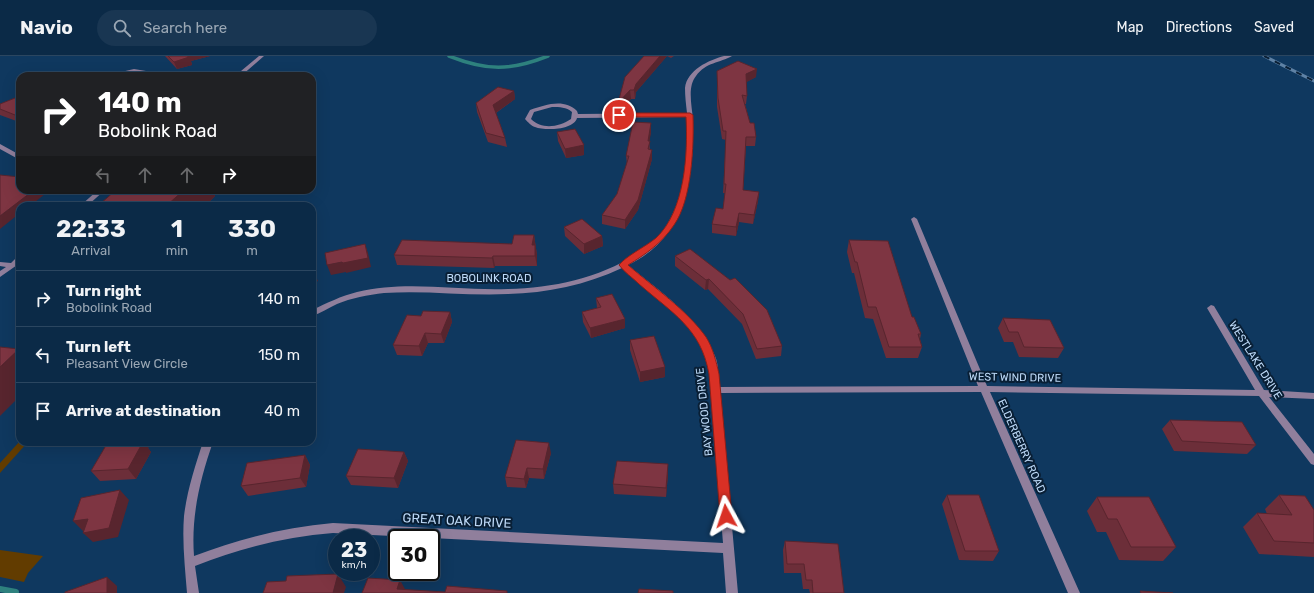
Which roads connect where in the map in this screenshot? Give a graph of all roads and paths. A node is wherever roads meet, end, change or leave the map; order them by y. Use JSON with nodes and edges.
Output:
{"nodes":[{"id":1,"x":262,"y":56,"type":"edge"},
{"id":2,"x":730,"y":56,"type":"edge"},
{"id":3,"x":125,"y":72,"type":"edge"},
{"id":4,"x":144,"y":72,"type":"edge"},
{"id":5,"x":243,"y":72,"type":"edge"},
{"id":6,"x":690,"y":115,"type":"junction"},
{"id":7,"x":576,"y":116,"type":"junction"},
{"id":8,"x":0,"y":146,"type":"edge"},
{"id":9,"x":16,"y":156,"type":"edge"},
{"id":10,"x":97,"y":194,"type":"edge"},
{"id":11,"x":88,"y":202,"type":"edge"},
{"id":12,"x":914,"y":219,"type":"dead end"},
{"id":13,"x":16,"y":262,"type":"edge"},
{"id":14,"x":0,"y":264,"type":"edge"},
{"id":15,"x":12,"y":265,"type":"junction"},
{"id":16,"x":623,"y":265,"type":"junction"},
{"id":17,"x":0,"y":275,"type":"edge"},
{"id":18,"x":1211,"y":308,"type":"dead end"},
{"id":19,"x":316,"y":312,"type":"edge"},
{"id":20,"x":984,"y":389,"type":"junction"},
{"id":21,"x":716,"y":390,"type":"junction"},
{"id":22,"x":1261,"y":393,"type":"junction"},
{"id":23,"x":1314,"y":396,"type":"edge"},
{"id":24,"x":207,"y":446,"type":"edge"},
{"id":25,"x":1314,"y":461,"type":"edge"},
{"id":26,"x":728,"y":548,"type":"junction"},
{"id":27,"x":189,"y":563,"type":"junction"},
{"id":28,"x":193,"y":593,"type":"edge"},
{"id":29,"x":732,"y":593,"type":"edge"},
{"id":30,"x":1074,"y":593,"type":"edge"}],
"edges":[{"from":1,"to":5,"type":"street"},
{"from":2,"to":6,"type":"street","name":"BOBOLINK ROAD"},
{"from":3,"to":4,"type":"street"},
{"from":6,"to":7,"type":"street"},
{"from":6,"to":16,"type":"street","name":"BOBOLINK ROAD"},
{"from":7,"to":7,"type":"street"},
{"from":8,"to":9,"type":"street"},
{"from":10,"to":11,"type":"street"},
{"from":12,"to":20,"type":"street","name":"ELDERBERRY ROAD"},
{"from":13,"to":15,"type":"street"},
{"from":14,"to":15,"type":"street"},
{"from":15,"to":17,"type":"street"},
{"from":16,"to":19,"type":"street","name":"BOBOLINK ROAD"},
{"from":16,"to":21,"type":"street","name":"BAY WOOD DRIVE"},
{"from":18,"to":22,"type":"street","name":"WESTLAKE DRIVE"},
{"from":20,"to":21,"type":"street","name":"WEST WIND DRIVE"},
{"from":20,"to":22,"type":"street","name":"WEST WIND DRIVE"},
{"from":20,"to":30,"type":"street","name":"ELDERBERRY ROAD"},
{"from":21,"to":26,"type":"street","name":"BAY WOOD DRIVE"},
{"from":22,"to":23,"type":"street","name":"WEST WIND DRIVE"},
{"from":22,"to":25,"type":"street","name":"WESTLAKE DRIVE"},
{"from":24,"to":27,"type":"street"},
{"from":26,"to":27,"type":"street","name":"GREAT OAK DRIVE"},
{"from":26,"to":29,"type":"street","name":"BAY WOOD DRIVE"},
{"from":27,"to":28,"type":"street"}]}
